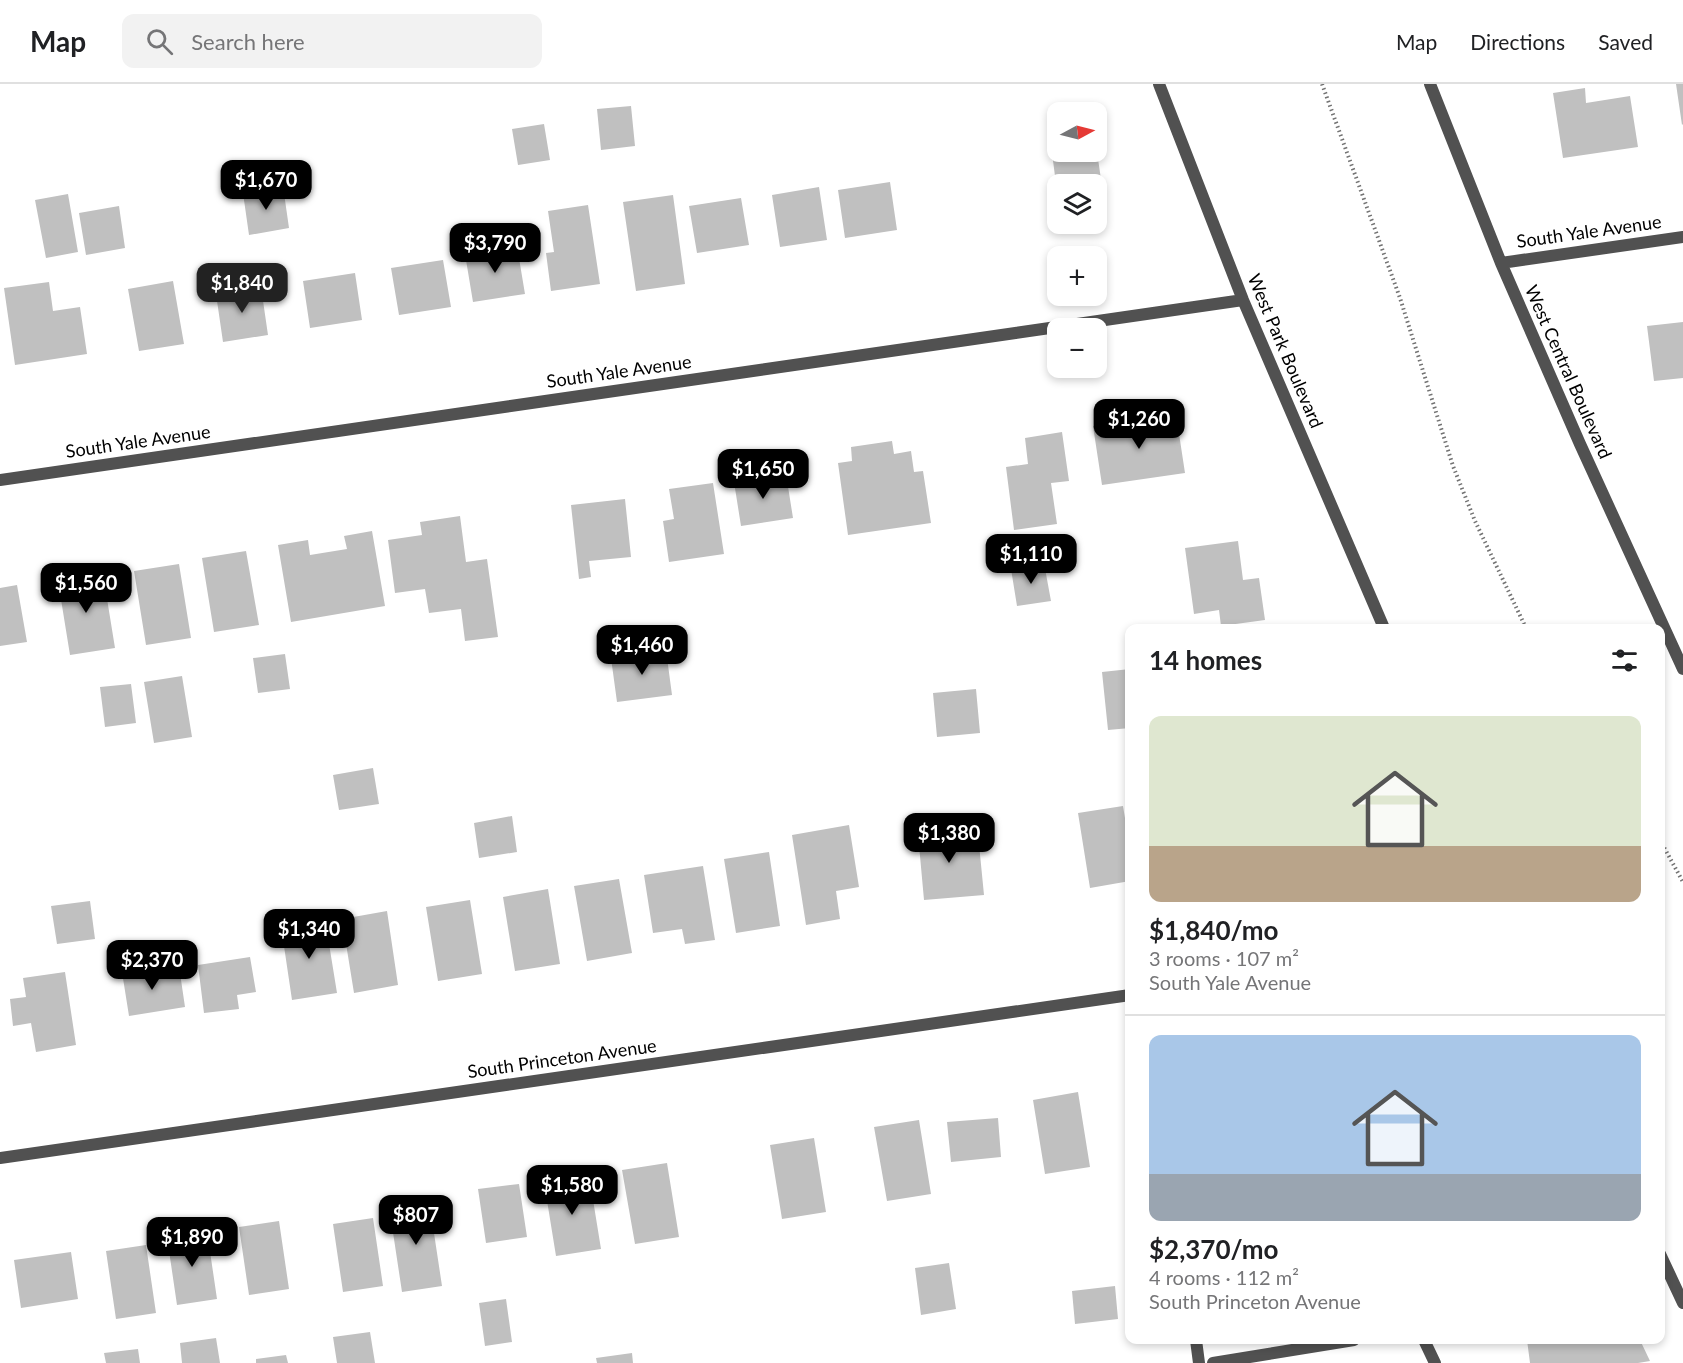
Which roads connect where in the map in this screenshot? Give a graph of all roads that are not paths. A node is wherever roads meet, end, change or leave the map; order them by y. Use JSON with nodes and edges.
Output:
{"nodes":[{"id":1,"x":1159,"y":84,"type":"edge"},
{"id":2,"x":1430,"y":84,"type":"edge"},
{"id":3,"x":1683,"y":237,"type":"edge"},
{"id":4,"x":1501,"y":263,"type":"junction"},
{"id":5,"x":1243,"y":300,"type":"junction"},
{"id":6,"x":0,"y":480,"type":"edge"},
{"id":7,"x":1382,"y":624,"type":"edge"},
{"id":8,"x":1662,"y":624,"type":"edge"},
{"id":9,"x":1665,"y":630,"type":"edge"},
{"id":10,"x":1683,"y":669,"type":"edge"},
{"id":11,"x":1125,"y":996,"type":"edge"},
{"id":12,"x":0,"y":1158,"type":"edge"},
{"id":13,"x":1665,"y":1265,"type":"edge"},
{"id":14,"x":1683,"y":1303,"type":"edge"},
{"id":15,"x":1197,"y":1344,"type":"edge"},
{"id":16,"x":1329,"y":1344,"type":"edge"},
{"id":17,"x":1426,"y":1344,"type":"edge"},
{"id":18,"x":1200,"y":1363,"type":"edge"},
{"id":19,"x":1213,"y":1363,"type":"edge"},
{"id":20,"x":1435,"y":1363,"type":"edge"}],
"edges":[{"from":1,"to":5,"type":"street","name":"West Park Boulevard"},
{"from":2,"to":4,"type":"street","name":"West Central Boulevard"},
{"from":3,"to":4,"type":"street","name":"South Yale Avenue"},
{"from":4,"to":8,"type":"street","name":"West Central Boulevard"},
{"from":5,"to":6,"type":"street","name":"South Yale Avenue"},
{"from":5,"to":7,"type":"street","name":"West Park Boulevard"},
{"from":9,"to":10,"type":"street","name":"West Central Boulevard"},
{"from":11,"to":12,"type":"street","name":"South Princeton Avenue"},
{"from":13,"to":14,"type":"street"},
{"from":15,"to":18,"type":"street"},
{"from":16,"to":19,"type":"street"},
{"from":17,"to":20,"type":"street"}]}
